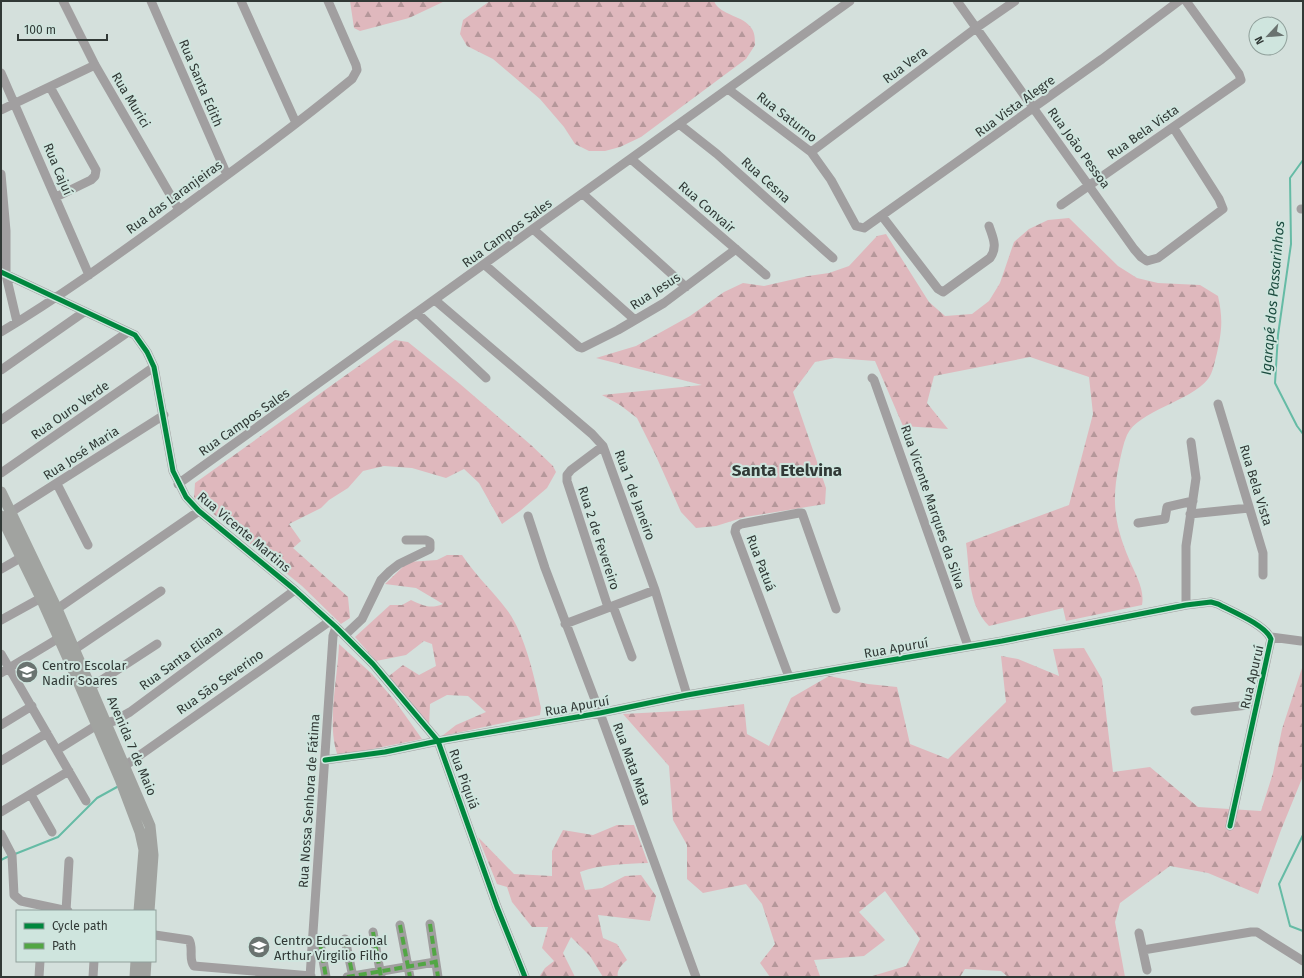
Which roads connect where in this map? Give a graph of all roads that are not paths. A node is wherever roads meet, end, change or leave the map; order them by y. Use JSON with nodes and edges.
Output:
{"nodes":[{"id":1,"x":64,"y":1,"type":"edge"},
{"id":2,"x":151,"y":1,"type":"edge"},
{"id":3,"x":328,"y":1,"type":"edge"},
{"id":4,"x":850,"y":1,"type":"edge"},
{"id":5,"x":957,"y":1,"type":"edge"},
{"id":6,"x":1015,"y":1,"type":"edge"},
{"id":7,"x":1179,"y":1,"type":"edge"},
{"id":8,"x":1186,"y":1,"type":"edge"},
{"id":9,"x":243,"y":2,"type":"edge"},
{"id":10,"x":976,"y":28,"type":"junction"},
{"id":11,"x":95,"y":65,"type":"junction"},
{"id":12,"x":1,"y":73,"type":"edge"},
{"id":13,"x":50,"y":87,"type":"junction"},
{"id":14,"x":728,"y":89,"type":"junction"},
{"id":15,"x":16,"y":103,"type":"junction"},
{"id":16,"x":1034,"y":108,"type":"junction"},
{"id":17,"x":1,"y":110,"type":"edge"},
{"id":18,"x":296,"y":123,"type":"junction"},
{"id":19,"x":680,"y":124,"type":"junction"},
{"id":20,"x":1173,"y":128,"type":"junction"},
{"id":21,"x":811,"y":152,"type":"junction"},
{"id":22,"x":631,"y":159,"type":"junction"},
{"id":23,"x":1,"y":174,"type":"edge"},
{"id":24,"x":227,"y":175,"type":"junction"},
{"id":25,"x":1090,"y":185,"type":"junction"},
{"id":26,"x":583,"y":194,"type":"junction"},
{"id":27,"x":56,"y":197,"type":"junction"},
{"id":28,"x":1060,"y":205,"type":"dead end"},
{"id":29,"x":179,"y":210,"type":"junction"},
{"id":30,"x":882,"y":216,"type":"junction"},
{"id":31,"x":989,"y":226,"type":"dead end"},
{"id":32,"x":864,"y":228,"type":"joint"},
{"id":33,"x":533,"y":229,"type":"junction"},
{"id":34,"x":736,"y":249,"type":"junction"},
{"id":35,"x":833,"y":258,"type":"dead end"},
{"id":36,"x":485,"y":265,"type":"junction"},
{"id":37,"x":4,"y":273,"type":"edge"},
{"id":38,"x":89,"y":275,"type":"junction"},
{"id":39,"x":766,"y":275,"type":"dead end"},
{"id":40,"x":686,"y":287,"type":"junction"},
{"id":41,"x":56,"y":299,"type":"junction"},
{"id":42,"x":436,"y":301,"type":"junction"},
{"id":43,"x":84,"y":312,"type":"junction"},
{"id":44,"x":418,"y":314,"type":"junction"},
{"id":45,"x":635,"y":320,"type":"junction"},
{"id":46,"x":17,"y":322,"type":"junction"},
{"id":47,"x":1,"y":332,"type":"edge"},
{"id":48,"x":128,"y":332,"type":"junction"},
{"id":49,"x":154,"y":367,"type":"junction"},
{"id":50,"x":1,"y":370,"type":"edge"},
{"id":51,"x":486,"y":378,"type":"dead end"},
{"id":52,"x":872,"y":378,"type":"dead end"},
{"id":53,"x":1218,"y":404,"type":"dead end"},
{"id":54,"x":164,"y":415,"type":"junction"},
{"id":55,"x":1,"y":420,"type":"edge"},
{"id":56,"x":1191,"y":442,"type":"dead end"},
{"id":57,"x":603,"y":446,"type":"junction"},
{"id":58,"x":1,"y":473,"type":"edge"},
{"id":59,"x":57,"y":484,"type":"junction"},
{"id":60,"x":178,"y":484,"type":"junction"},
{"id":61,"x":1,"y":492,"type":"edge"},
{"id":62,"x":1194,"y":501,"type":"junction"},
{"id":63,"x":1249,"y":508,"type":"junction"},
{"id":64,"x":199,"y":511,"type":"junction"},
{"id":65,"x":6,"y":514,"type":"edge"},
{"id":66,"x":1190,"y":514,"type":"junction"},
{"id":67,"x":528,"y":516,"type":"dead end"},
{"id":68,"x":1138,"y":523,"type":"dead end"},
{"id":69,"x":406,"y":540,"type":"dead end"},
{"id":70,"x":88,"y":545,"type":"dead end"},
{"id":71,"x":22,"y":557,"type":"junction"},
{"id":72,"x":1,"y":569,"type":"edge"},
{"id":73,"x":1263,"y":575,"type":"dead end"},
{"id":74,"x":295,"y":590,"type":"junction"},
{"id":75,"x":655,"y":590,"type":"junction"},
{"id":76,"x":161,"y":591,"type":"dead end"},
{"id":77,"x":41,"y":598,"type":"junction"},
{"id":78,"x":1186,"y":605,"type":"junction"},
{"id":79,"x":610,"y":606,"type":"junction"},
{"id":80,"x":57,"y":609,"type":"junction"},
{"id":81,"x":836,"y":609,"type":"dead end"},
{"id":82,"x":1,"y":620,"type":"edge"},
{"id":83,"x":333,"y":624,"type":"junction"},
{"id":84,"x":566,"y":624,"type":"junction"},
{"id":85,"x":345,"y":635,"type":"junction"},
{"id":86,"x":1271,"y":637,"type":"junction"},
{"id":87,"x":59,"y":638,"type":"junction"},
{"id":88,"x":1301,"y":641,"type":"dead end"},
{"id":89,"x":157,"y":644,"type":"dead end"},
{"id":90,"x":968,"y":646,"type":"junction"},
{"id":91,"x":75,"y":649,"type":"junction"},
{"id":92,"x":1,"y":654,"type":"edge"},
{"id":93,"x":632,"y":656,"type":"dead end"},
{"id":94,"x":10,"y":668,"type":"junction"},
{"id":95,"x":1,"y":673,"type":"edge"},
{"id":96,"x":789,"y":677,"type":"junction"},
{"id":97,"x":91,"y":687,"type":"junction"},
{"id":98,"x":688,"y":695,"type":"junction"},
{"id":99,"x":1257,"y":704,"type":"junction"},
{"id":100,"x":32,"y":706,"type":"junction"},
{"id":101,"x":1195,"y":711,"type":"dead end"},
{"id":102,"x":600,"y":713,"type":"junction"},
{"id":103,"x":1,"y":724,"type":"edge"},
{"id":104,"x":103,"y":724,"type":"junction"},
{"id":105,"x":47,"y":733,"type":"junction"},
{"id":106,"x":438,"y":741,"type":"junction"},
{"id":107,"x":57,"y":750,"type":"junction"},
{"id":108,"x":325,"y":760,"type":"junction"},
{"id":109,"x":1,"y":761,"type":"edge"},
{"id":110,"x":126,"y":765,"type":"junction"},
{"id":111,"x":69,"y":771,"type":"junction"},
{"id":112,"x":31,"y":795,"type":"junction"},
{"id":113,"x":86,"y":801,"type":"dead end"},
{"id":114,"x":1,"y":812,"type":"edge"},
{"id":115,"x":1230,"y":826,"type":"dead end"},
{"id":116,"x":52,"y":832,"type":"dead end"},
{"id":117,"x":1,"y":834,"type":"edge"},
{"id":118,"x":68,"y":862,"type":"dead end"},
{"id":119,"x":45,"y":909,"type":"edge"},
{"id":120,"x":56,"y":910,"type":"edge"},
{"id":121,"x":67,"y":910,"type":"edge"},
{"id":122,"x":139,"y":910,"type":"edge"},
{"id":123,"x":150,"y":910,"type":"edge"},
{"id":124,"x":430,"y":924,"type":"dead end"},
{"id":125,"x":400,"y":925,"type":"dead end"},
{"id":126,"x":374,"y":932,"type":"dead end"},
{"id":127,"x":1139,"y":933,"type":"dead end"},
{"id":128,"x":156,"y":935,"type":"edge"},
{"id":129,"x":345,"y":939,"type":"dead end"},
{"id":130,"x":320,"y":943,"type":"dead end"},
{"id":131,"x":1143,"y":950,"type":"junction"},
{"id":132,"x":40,"y":962,"type":"edge"},
{"id":133,"x":94,"y":962,"type":"edge"},
{"id":134,"x":136,"y":962,"type":"edge"},
{"id":135,"x":146,"y":962,"type":"edge"},
{"id":136,"x":435,"y":962,"type":"junction"},
{"id":137,"x":1303,"y":962,"type":"edge"},
{"id":138,"x":408,"y":966,"type":"junction"},
{"id":139,"x":1147,"y":970,"type":"dead end"},
{"id":140,"x":381,"y":974,"type":"edge"},
{"id":141,"x":310,"y":976,"type":"edge"},
{"id":142,"x":39,"y":977,"type":"edge"},
{"id":143,"x":92,"y":977,"type":"edge"},
{"id":144,"x":135,"y":977,"type":"edge"},
{"id":145,"x":145,"y":977,"type":"edge"},
{"id":146,"x":326,"y":977,"type":"edge"},
{"id":147,"x":351,"y":977,"type":"edge"},
{"id":148,"x":410,"y":977,"type":"edge"},
{"id":149,"x":438,"y":977,"type":"edge"},
{"id":150,"x":525,"y":977,"type":"edge"},
{"id":151,"x":696,"y":977,"type":"edge"}],
"edges":[{"from":1,"to":11,"type":"street","name":"Rua Murici"},
{"from":2,"to":24,"type":"street","name":"Rua Santa Edith"},
{"from":3,"to":18,"type":"street","name":"Rua das Laranjeiras"},
{"from":4,"to":14,"type":"street","name":"Rua Campos Sales"},
{"from":5,"to":10,"type":"street","name":"Rua João Pessoa"},
{"from":6,"to":10,"type":"street","name":"Rua Vera"},
{"from":7,"to":16,"type":"street","name":"Rua Vista Alegre"},
{"from":8,"to":20,"type":"street","name":"Rua Bela Vista"},
{"from":9,"to":18,"type":"street"},
{"from":10,"to":16,"type":"street","name":"Rua João Pessoa"},
{"from":10,"to":21,"type":"street","name":"Rua Vera"},
{"from":11,"to":13,"type":"street"},
{"from":11,"to":29,"type":"street","name":"Rua Murici"},
{"from":12,"to":15,"type":"street","name":"Rua Cajuí"},
{"from":13,"to":15,"type":"street"},
{"from":13,"to":27,"type":"street"},
{"from":14,"to":19,"type":"street","name":"Rua Campos Sales"},
{"from":14,"to":21,"type":"street","name":"Rua Saturno"},
{"from":15,"to":17,"type":"street"},
{"from":15,"to":27,"type":"street","name":"Rua Cajuí"},
{"from":16,"to":25,"type":"street","name":"Rua João Pessoa"},
{"from":16,"to":30,"type":"street","name":"Rua Vista Alegre"},
{"from":18,"to":24,"type":"street","name":"Rua das Laranjeiras"},
{"from":19,"to":22,"type":"street","name":"Rua Campos Sales"},
{"from":19,"to":35,"type":"street","name":"Rua Cesna"},
{"from":20,"to":25,"type":"street","name":"Rua Bela Vista"},
{"from":20,"to":25,"type":"street","name":"Rua João Pessoa"},
{"from":21,"to":32,"type":"street","name":"Rua Saturno"},
{"from":22,"to":26,"type":"street","name":"Rua Campos Sales"},
{"from":22,"to":34,"type":"street","name":"Rua Convair"},
{"from":23,"to":37,"type":"street"},
{"from":24,"to":29,"type":"street","name":"Rua das Laranjeiras"},
{"from":25,"to":28,"type":"street","name":"Rua Bela Vista"},
{"from":26,"to":33,"type":"street","name":"Rua Campos Sales"},
{"from":26,"to":40,"type":"street"},
{"from":27,"to":38,"type":"street","name":"Rua Cajuí"},
{"from":29,"to":38,"type":"street","name":"Rua das Laranjeiras"},
{"from":30,"to":31,"type":"street"},
{"from":30,"to":32,"type":"street","name":"Rua Vista Alegre"},
{"from":33,"to":36,"type":"street","name":"Rua Campos Sales"},
{"from":33,"to":45,"type":"street"},
{"from":34,"to":39,"type":"street","name":"Rua Convair"},
{"from":34,"to":40,"type":"street","name":"Rua Jesus"},
{"from":36,"to":42,"type":"street","name":"Rua Campos Sales"},
{"from":36,"to":45,"type":"street","name":"Rua Jesus"},
{"from":37,"to":41,"type":"street","name":"Rua Vicente Martins"},
{"from":37,"to":46,"type":"street"},
{"from":38,"to":41,"type":"street","name":"Rua das Laranjeiras"},
{"from":40,"to":45,"type":"street","name":"Rua Jesus"},
{"from":41,"to":43,"type":"street","name":"Rua Vicente Martins"},
{"from":41,"to":46,"type":"street","name":"Rua das Laranjeiras"},
{"from":42,"to":44,"type":"street","name":"Rua Campos Sales"},
{"from":42,"to":57,"type":"street","name":"Rua 1 de Janeiro"},
{"from":43,"to":48,"type":"street","name":"Rua Vicente Martins"},
{"from":43,"to":50,"type":"street"},
{"from":44,"to":51,"type":"street"},
{"from":44,"to":60,"type":"street","name":"Rua Campos Sales"},
{"from":46,"to":47,"type":"street","name":"Rua das Laranjeiras"},
{"from":48,"to":49,"type":"street","name":"Rua Vicente Martins"},
{"from":48,"to":55,"type":"street"},
{"from":49,"to":54,"type":"street","name":"Rua Vicente Martins"},
{"from":49,"to":58,"type":"street","name":"Rua Ouro Verde"},
{"from":52,"to":90,"type":"street","name":"Rua Vicente Marques da Silva"},
{"from":53,"to":63,"type":"street","name":"Rua Bela Vista"},
{"from":54,"to":59,"type":"street","name":"Rua José Maria"},
{"from":54,"to":60,"type":"street","name":"Rua Vicente Martins"},
{"from":56,"to":62,"type":"street"},
{"from":57,"to":75,"type":"street","name":"Rua 1 de Janeiro"},
{"from":57,"to":79,"type":"street","name":"Rua 2 de Fevereiro"},
{"from":59,"to":65,"type":"street","name":"Rua José Maria"},
{"from":59,"to":70,"type":"street"},
{"from":60,"to":64,"type":"street","name":"Rua Vicente Martins"},
{"from":61,"to":65,"type":"main road","name":"Avenida 7 de Maio"},
{"from":62,"to":66,"type":"street"},
{"from":62,"to":68,"type":"street"},
{"from":63,"to":66,"type":"street"},
{"from":63,"to":73,"type":"street","name":"Rua Bela Vista"},
{"from":64,"to":74,"type":"street","name":"Rua Vicente Martins"},
{"from":64,"to":80,"type":"street"},
{"from":65,"to":71,"type":"main road","name":"Avenida 7 de Maio"},
{"from":65,"to":80,"type":"main road","name":"Avenida 7 de Maio"},
{"from":66,"to":78,"type":"street"},
{"from":67,"to":84,"type":"street","name":"Rua Mata Mata"},
{"from":69,"to":85,"type":"street"},
{"from":71,"to":72,"type":"street"},
{"from":71,"to":77,"type":"main road","name":"Avenida 7 de Maio"},
{"from":74,"to":83,"type":"street","name":"Rua Vicente Martins"},
{"from":74,"to":104,"type":"street","name":"Rua Santa Eliana"},
{"from":75,"to":79,"type":"street"},
{"from":75,"to":98,"type":"street","name":"Rua 1 de Janeiro"},
{"from":76,"to":91,"type":"street"},
{"from":77,"to":82,"type":"street"},
{"from":77,"to":87,"type":"main road","name":"Avenida 7 de Maio"},
{"from":78,"to":86,"type":"street","name":"Rua Apuruí"},
{"from":78,"to":90,"type":"street","name":"Rua Apuruí"},
{"from":79,"to":84,"type":"street"},
{"from":79,"to":93,"type":"street","name":"Rua 2 de Fevereiro"},
{"from":80,"to":91,"type":"main road","name":"Avenida 7 de Maio"},
{"from":81,"to":96,"type":"street","name":"Rua Patuá"},
{"from":83,"to":85,"type":"street","name":"Rua Piquiá"},
{"from":83,"to":108,"type":"street","name":"Rua Nossa Senhora de Fátima"},
{"from":83,"to":110,"type":"street","name":"Rua São Severino"},
{"from":84,"to":102,"type":"street","name":"Rua Mata Mata"},
{"from":85,"to":106,"type":"street","name":"Rua Piquiá"},
{"from":86,"to":88,"type":"street"},
{"from":86,"to":99,"type":"street","name":"Rua Apuruí"},
{"from":87,"to":94,"type":"street"},
{"from":87,"to":104,"type":"main road","name":"Avenida 7 de Maio"},
{"from":89,"to":97,"type":"street"},
{"from":90,"to":96,"type":"street","name":"Rua Apuruí"},
{"from":91,"to":97,"type":"main road","name":"Avenida 7 de Maio"},
{"from":92,"to":94,"type":"street"},
{"from":94,"to":95,"type":"street"},
{"from":94,"to":100,"type":"street"},
{"from":96,"to":98,"type":"street","name":"Rua Apuruí"},
{"from":97,"to":104,"type":"main road","name":"Avenida 7 de Maio"},
{"from":98,"to":102,"type":"street","name":"Rua Apuruí"},
{"from":99,"to":101,"type":"street"},
{"from":99,"to":115,"type":"street","name":"Rua Apuruí"},
{"from":100,"to":103,"type":"street"},
{"from":100,"to":105,"type":"street"},
{"from":102,"to":106,"type":"street","name":"Rua Apuruí"},
{"from":102,"to":151,"type":"street","name":"Rua Mata Mata"},
{"from":104,"to":107,"type":"street","name":"Rua Santa Eliana"},
{"from":104,"to":110,"type":"main road","name":"Avenida 7 de Maio"},
{"from":104,"to":122,"type":"main road","name":"Avenida 7 de Maio"},
{"from":105,"to":107,"type":"street"},
{"from":105,"to":109,"type":"street"},
{"from":106,"to":108,"type":"street","name":"Rua Apuruí"},
{"from":106,"to":150,"type":"street","name":"Rua Piquiá"},
{"from":107,"to":111,"type":"street"},
{"from":108,"to":141,"type":"street","name":"Rua Nossa Senhora de Fátima"},
{"from":110,"to":123,"type":"main road","name":"Avenida 7 de Maio"},
{"from":111,"to":112,"type":"street"},
{"from":111,"to":113,"type":"street"},
{"from":112,"to":114,"type":"street"},
{"from":112,"to":116,"type":"street"},
{"from":117,"to":119,"type":"street"},
{"from":118,"to":121,"type":"street"},
{"from":119,"to":120,"type":"street"},
{"from":124,"to":136,"type":"street"},
{"from":125,"to":138,"type":"street"},
{"from":126,"to":140,"type":"street"},
{"from":127,"to":131,"type":"street"},
{"from":128,"to":141,"type":"street"},
{"from":129,"to":147,"type":"street"},
{"from":130,"to":146,"type":"street"},
{"from":131,"to":137,"type":"street"},
{"from":131,"to":139,"type":"street"},
{"from":132,"to":142,"type":"street"},
{"from":133,"to":143,"type":"street"},
{"from":134,"to":144,"type":"main road"},
{"from":135,"to":145,"type":"main road"},
{"from":136,"to":138,"type":"street"},
{"from":136,"to":149,"type":"street"},
{"from":138,"to":140,"type":"street"},
{"from":138,"to":148,"type":"street"},
{"from":140,"to":147,"type":"street"}]}
